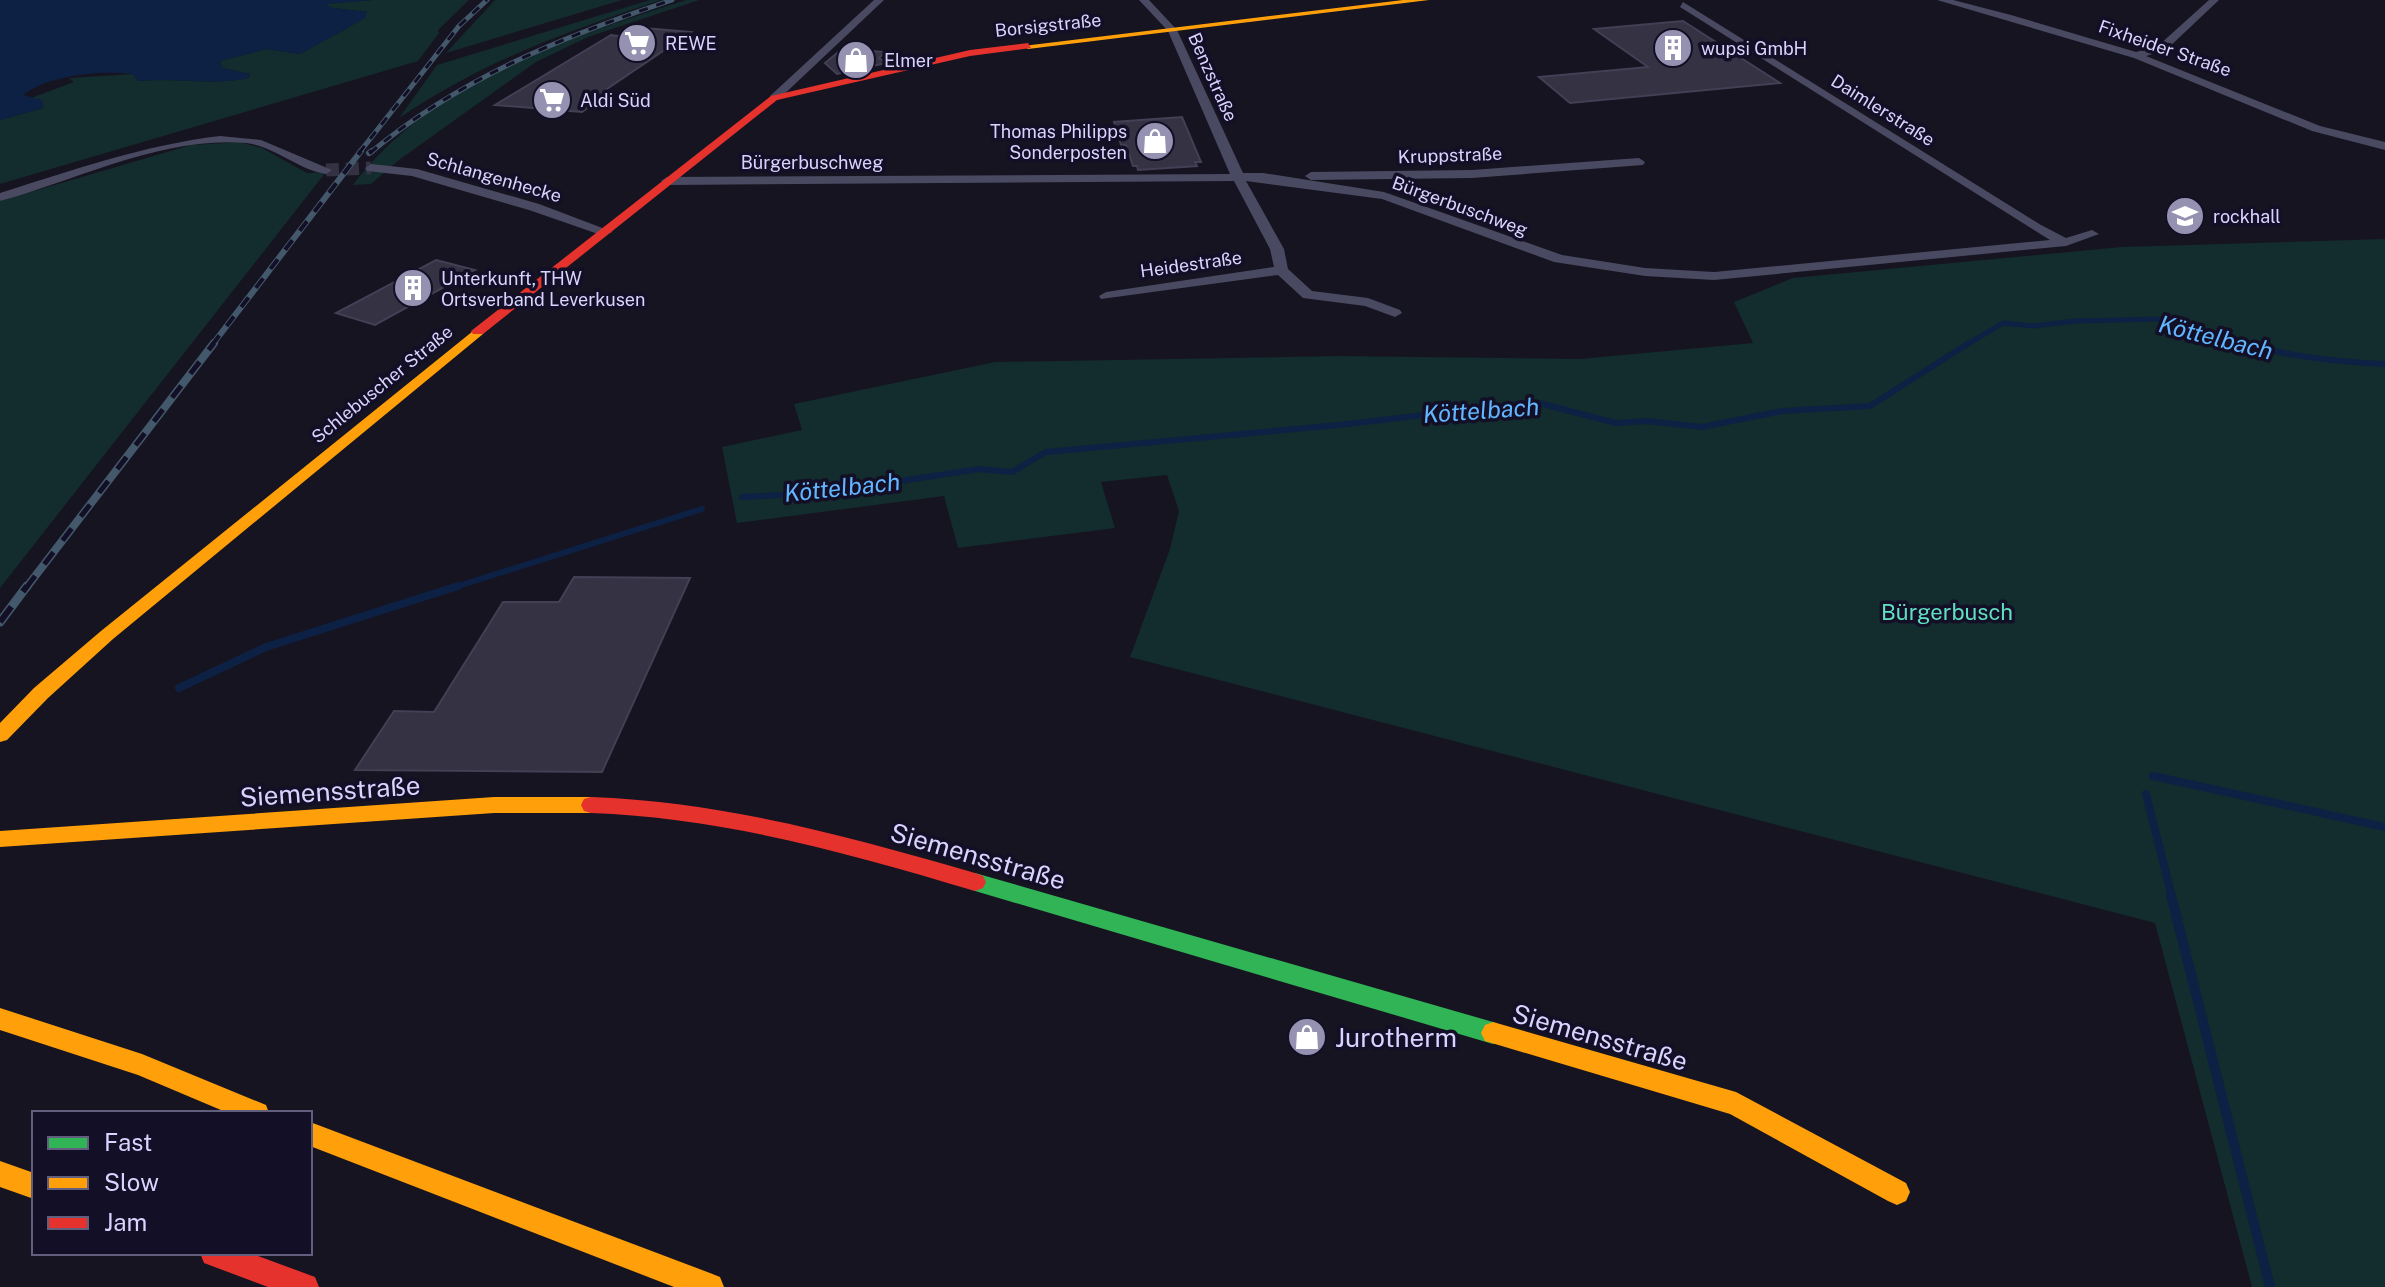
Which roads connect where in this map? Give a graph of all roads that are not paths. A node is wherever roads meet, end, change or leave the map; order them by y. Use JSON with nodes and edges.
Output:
{"nodes":[{"id":1,"x":879,"y":0,"type":"edge"},
{"id":2,"x":1144,"y":0,"type":"edge"},
{"id":3,"x":1425,"y":0,"type":"edge"},
{"id":4,"x":1942,"y":0,"type":"edge"},
{"id":5,"x":2214,"y":0,"type":"edge"},
{"id":6,"x":1683,"y":5,"type":"dead end"},
{"id":7,"x":1172,"y":30,"type":"junction"},
{"id":8,"x":2137,"y":55,"type":"junction"},
{"id":9,"x":808,"y":81,"type":"junction"},
{"id":10,"x":774,"y":98,"type":"joint"},
{"id":11,"x":2385,"y":146,"type":"edge"},
{"id":12,"x":1639,"y":162,"type":"dead end"},
{"id":13,"x":371,"y":168,"type":"tunnel mouth"},
{"id":14,"x":326,"y":170,"type":"tunnel mouth"},
{"id":15,"x":1238,"y":177,"type":"junction"},
{"id":16,"x":1263,"y":177,"type":"junction"},
{"id":17,"x":667,"y":181,"type":"junction"},
{"id":18,"x":0,"y":197,"type":"edge"},
{"id":19,"x":606,"y":232,"type":"junction"},
{"id":20,"x":2092,"y":234,"type":"dead end"},
{"id":21,"x":2066,"y":242,"type":"junction"},
{"id":22,"x":1281,"y":270,"type":"junction"},
{"id":23,"x":1106,"y":296,"type":"dead end"},
{"id":24,"x":1395,"y":313,"type":"dead end"},
{"id":25,"x":0,"y":735,"type":"edge"},
{"id":26,"x":0,"y":839,"type":"edge"},
{"id":27,"x":0,"y":1019,"type":"edge"},
{"id":28,"x":252,"y":1111,"type":"edge"},
{"id":29,"x":312,"y":1135,"type":"edge"},
{"id":30,"x":0,"y":1174,"type":"edge"},
{"id":31,"x":32,"y":1185,"type":"edge"},
{"id":32,"x":1897,"y":1192,"type":"dead end"},
{"id":33,"x":219,"y":1255,"type":"edge"},
{"id":34,"x":305,"y":1287,"type":"edge"},
{"id":35,"x":710,"y":1287,"type":"edge"}],
"edges":[{"from":1,"to":9,"type":"street"},
{"from":2,"to":7,"type":"street","name":"Benzstraße"},
{"from":3,"to":7,"type":"main road","name":"Borsigstraße"},
{"from":4,"to":8,"type":"street","name":"Fixheider Straße"},
{"from":5,"to":8,"type":"street"},
{"from":6,"to":21,"type":"street","name":"Daimlerstraße"},
{"from":7,"to":9,"type":"main road","name":"Borsigstraße"},
{"from":7,"to":15,"type":"street","name":"Benzstraße"},
{"from":8,"to":11,"type":"street","name":"Fixheider Straße"},
{"from":9,"to":10,"type":"main road","name":"Borsigstraße"},
{"from":10,"to":17,"type":"main road","name":"Schlebuscher Straße"},
{"from":12,"to":16,"type":"street","name":"Kruppstraße"},
{"from":13,"to":19,"type":"street","name":"Schlangenhecke"},
{"from":14,"to":18,"type":"street"},
{"from":15,"to":16,"type":"street","name":"Bürgerbuschweg"},
{"from":15,"to":17,"type":"street","name":"Bürgerbuschweg"},
{"from":15,"to":22,"type":"street","name":"Heidestraße"},
{"from":16,"to":21,"type":"street","name":"Bürgerbuschweg"},
{"from":17,"to":19,"type":"main road","name":"Schlebuscher Straße"},
{"from":19,"to":25,"type":"main road","name":"Schlebuscher Straße"},
{"from":20,"to":21,"type":"street","name":"Bürgerbuschweg"},
{"from":22,"to":23,"type":"street","name":"Heidestraße"},
{"from":22,"to":24,"type":"street"},
{"from":26,"to":32,"type":"main road","name":"Siemensstraße"},
{"from":27,"to":28,"type":"main road"},
{"from":29,"to":35,"type":"main road"},
{"from":30,"to":31,"type":"main road"},
{"from":33,"to":34,"type":"main road"}]}
